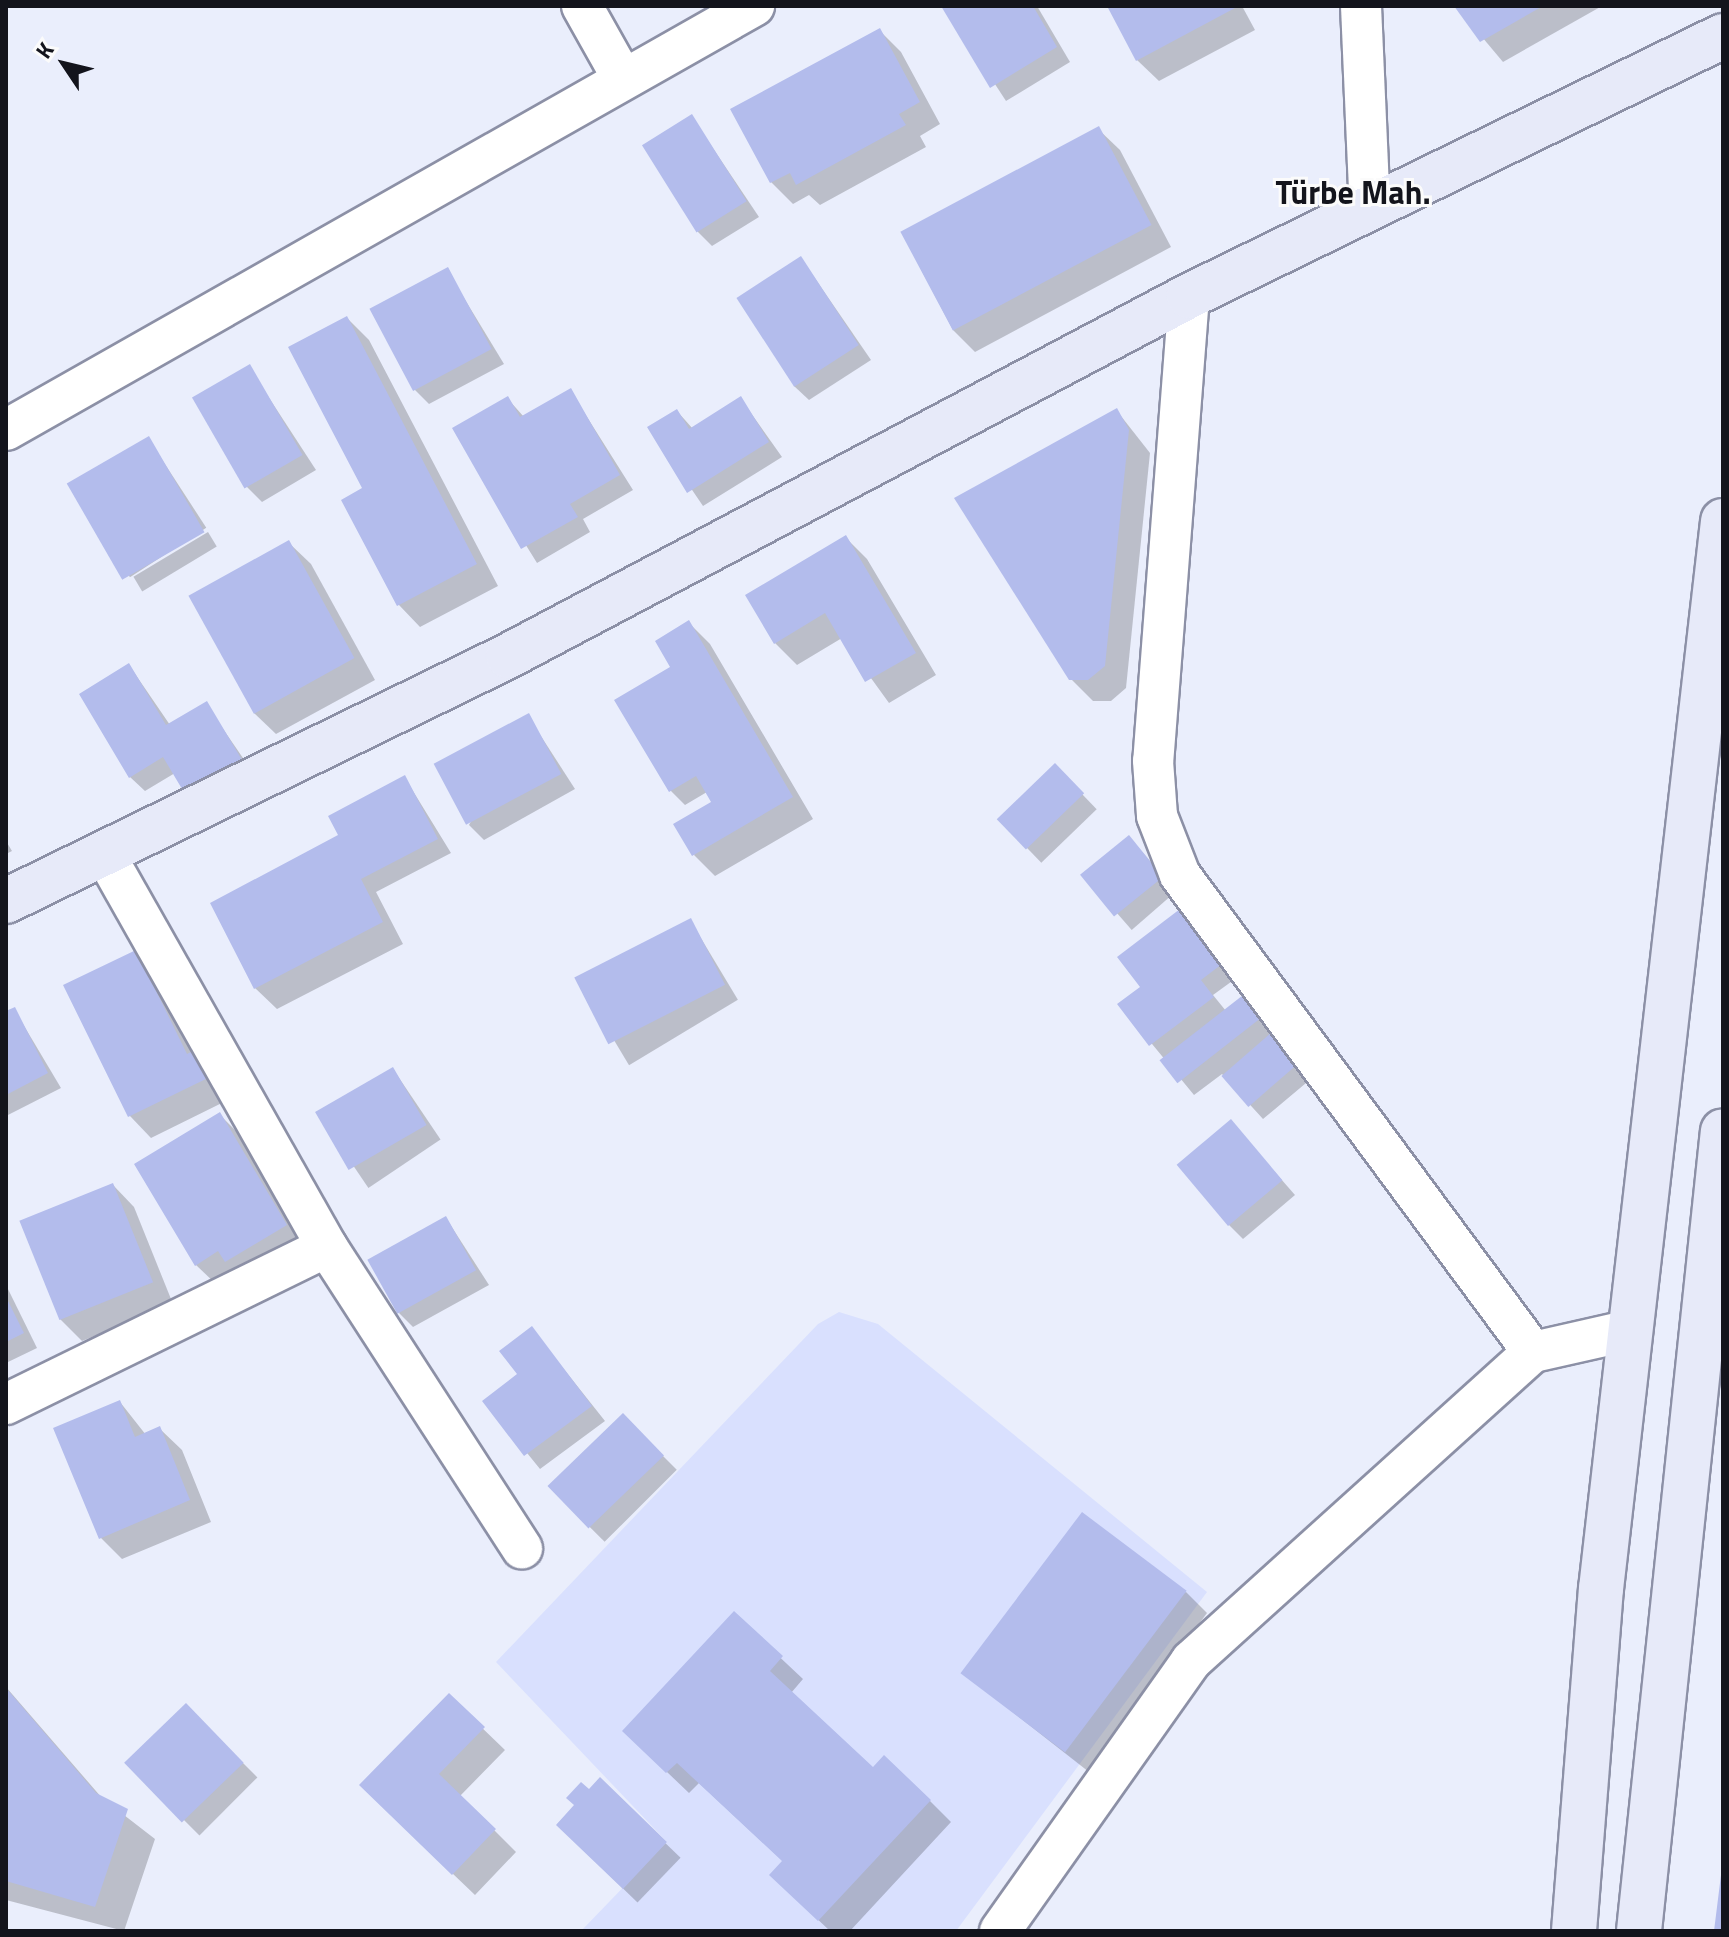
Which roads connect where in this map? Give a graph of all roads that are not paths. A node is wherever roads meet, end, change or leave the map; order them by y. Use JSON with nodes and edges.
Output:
{"nodes":[{"id":1,"x":582,"y":6,"type":"edge"},
{"id":2,"x":754,"y":6,"type":"edge"},
{"id":3,"x":1361,"y":6,"type":"edge"},
{"id":4,"x":1723,"y":36,"type":"edge"},
{"id":5,"x":623,"y":79,"type":"junction"},
{"id":6,"x":1370,"y":209,"type":"junction"},
{"id":7,"x":1189,"y":296,"type":"junction"},
{"id":8,"x":6,"y":430,"type":"edge"},
{"id":9,"x":1723,"y":521,"type":"edge"},
{"id":10,"x":104,"y":853,"type":"junction"},
{"id":11,"x":6,"y":901,"type":"edge"},
{"id":12,"x":1723,"y":1131,"type":"edge"},
{"id":13,"x":327,"y":1247,"type":"junction"},
{"id":14,"x":1631,"y":1330,"type":"junction"},
{"id":15,"x":1533,"y":1352,"type":"junction"},
{"id":16,"x":6,"y":1404,"type":"edge"},
{"id":17,"x":522,"y":1549,"type":"dead end"},
{"id":18,"x":1000,"y":1931,"type":"edge"},
{"id":19,"x":1574,"y":1931,"type":"edge"},
{"id":20,"x":1639,"y":1931,"type":"edge"}],
"edges":[{"from":1,"to":5,"type":"street"},
{"from":2,"to":5,"type":"street"},
{"from":3,"to":6,"type":"street"},
{"from":4,"to":6,"type":"main road"},
{"from":5,"to":8,"type":"street"},
{"from":6,"to":7,"type":"main road"},
{"from":7,"to":10,"type":"main road"},
{"from":7,"to":15,"type":"street"},
{"from":9,"to":14,"type":"main road"},
{"from":10,"to":11,"type":"main road"},
{"from":10,"to":13,"type":"street"},
{"from":12,"to":20,"type":"main road"},
{"from":13,"to":16,"type":"street"},
{"from":13,"to":17,"type":"street"},
{"from":14,"to":15,"type":"street"},
{"from":14,"to":19,"type":"main road"},
{"from":15,"to":18,"type":"street"}]}
